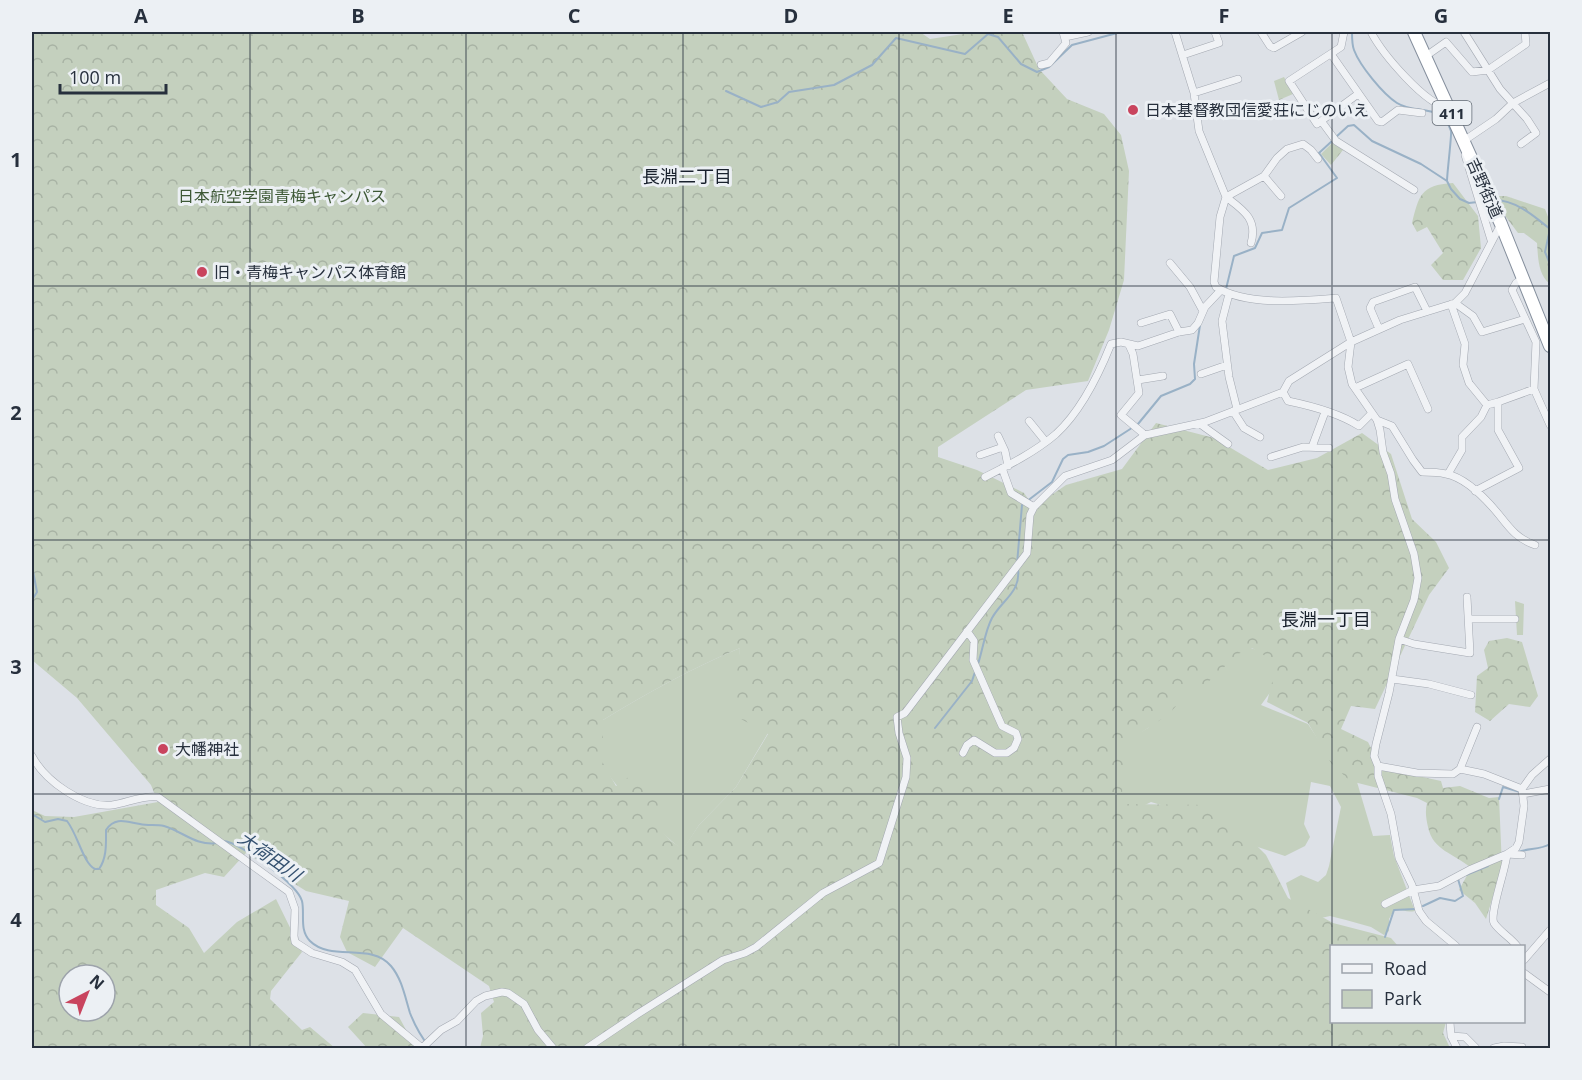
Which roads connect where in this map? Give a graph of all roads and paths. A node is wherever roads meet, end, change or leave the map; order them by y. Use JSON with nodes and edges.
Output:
{"nodes":[{"id":1,"x":1088,"y":32,"type":"edge"},
{"id":2,"x":1175,"y":32,"type":"edge"},
{"id":3,"x":1215,"y":32,"type":"edge"},
{"id":4,"x":1261,"y":32,"type":"edge"},
{"id":5,"x":1302,"y":32,"type":"edge"},
{"id":6,"x":1344,"y":32,"type":"edge"},
{"id":7,"x":1371,"y":32,"type":"edge"},
{"id":8,"x":1414,"y":32,"type":"edge"},
{"id":9,"x":1464,"y":32,"type":"edge"},
{"id":10,"x":1525,"y":32,"type":"edge"},
{"id":11,"x":1064,"y":34,"type":"edge"},
{"id":12,"x":1331,"y":54,"type":"junction"},
{"id":13,"x":1183,"y":55,"type":"junction"},
{"id":14,"x":1426,"y":56,"type":"junction"},
{"id":15,"x":1041,"y":65,"type":"dead end"},
{"id":16,"x":1488,"y":70,"type":"junction"},
{"id":17,"x":1238,"y":79,"type":"dead end"},
{"id":18,"x":1551,"y":83,"type":"edge"},
{"id":19,"x":1194,"y":93,"type":"junction"},
{"id":20,"x":1358,"y":94,"type":"junction"},
{"id":21,"x":1513,"y":103,"type":"junction"},
{"id":22,"x":1449,"y":108,"type":"junction"},
{"id":23,"x":1422,"y":113,"type":"dead end"},
{"id":24,"x":1322,"y":122,"type":"junction"},
{"id":25,"x":1465,"y":142,"type":"junction"},
{"id":26,"x":1521,"y":144,"type":"dead end"},
{"id":27,"x":1318,"y":159,"type":"dead end"},
{"id":28,"x":1264,"y":176,"type":"junction"},
{"id":29,"x":1414,"y":190,"type":"dead end"},
{"id":30,"x":1226,"y":196,"type":"junction"},
{"id":31,"x":1281,"y":196,"type":"dead end"},
{"id":32,"x":1484,"y":200,"type":"junction"},
{"id":33,"x":1501,"y":224,"type":"junction"},
{"id":34,"x":1491,"y":240,"type":"junction"},
{"id":35,"x":1251,"y":243,"type":"dead end"},
{"id":36,"x":1170,"y":263,"type":"dead end"},
{"id":37,"x":1522,"y":279,"type":"junction"},
{"id":38,"x":1226,"y":292,"type":"junction"},
{"id":39,"x":1453,"y":304,"type":"junction"},
{"id":40,"x":1203,"y":310,"type":"junction"},
{"id":41,"x":1427,"y":311,"type":"junction"},
{"id":42,"x":1525,"y":319,"type":"junction"},
{"id":43,"x":1141,"y":323,"type":"dead end"},
{"id":44,"x":1546,"y":324,"type":"edge"},
{"id":45,"x":1379,"y":329,"type":"junction"},
{"id":46,"x":1179,"y":332,"type":"junction"},
{"id":47,"x":1351,"y":342,"type":"junction"},
{"id":48,"x":1130,"y":345,"type":"junction"},
{"id":49,"x":1551,"y":346,"type":"edge"},
{"id":50,"x":1227,"y":365,"type":"junction"},
{"id":51,"x":1200,"y":374,"type":"dead end"},
{"id":52,"x":1163,"y":376,"type":"dead end"},
{"id":53,"x":1138,"y":381,"type":"junction"},
{"id":54,"x":1354,"y":388,"type":"junction"},
{"id":55,"x":1534,"y":389,"type":"junction"},
{"id":56,"x":1283,"y":392,"type":"junction"},
{"id":57,"x":1498,"y":402,"type":"junction"},
{"id":58,"x":1487,"y":405,"type":"junction"},
{"id":59,"x":1428,"y":409,"type":"dead end"},
{"id":60,"x":1235,"y":410,"type":"junction"},
{"id":61,"x":1325,"y":412,"type":"junction"},
{"id":62,"x":1372,"y":413,"type":"junction"},
{"id":63,"x":1377,"y":420,"type":"junction"},
{"id":64,"x":1029,"y":421,"type":"dead end"},
{"id":65,"x":1200,"y":424,"type":"junction"},
{"id":66,"x":1551,"y":425,"type":"edge"},
{"id":67,"x":1145,"y":435,"type":"junction"},
{"id":68,"x":998,"y":436,"type":"dead end"},
{"id":69,"x":1260,"y":437,"type":"dead end"},
{"id":70,"x":1046,"y":442,"type":"junction"},
{"id":71,"x":1228,"y":444,"type":"dead end"},
{"id":72,"x":1003,"y":447,"type":"junction"},
{"id":73,"x":1312,"y":447,"type":"junction"},
{"id":74,"x":1329,"y":448,"type":"dead end"},
{"id":75,"x":980,"y":455,"type":"dead end"},
{"id":76,"x":1270,"y":457,"type":"dead end"},
{"id":77,"x":1005,"y":467,"type":"junction"},
{"id":78,"x":1448,"y":474,"type":"junction"},
{"id":79,"x":985,"y":477,"type":"dead end"},
{"id":80,"x":1475,"y":491,"type":"junction"},
{"id":81,"x":1034,"y":507,"type":"junction"},
{"id":82,"x":1535,"y":545,"type":"dead end"},
{"id":83,"x":1467,"y":597,"type":"dead end"},
{"id":84,"x":1468,"y":619,"type":"junction"},
{"id":85,"x":1515,"y":619,"type":"dead end"},
{"id":86,"x":967,"y":631,"type":"junction"},
{"id":87,"x":1399,"y":639,"type":"junction"},
{"id":88,"x":1392,"y":679,"type":"junction"},
{"id":89,"x":1471,"y":695,"type":"dead end"},
{"id":90,"x":1477,"y":727,"type":"dead end"},
{"id":91,"x":963,"y":753,"type":"dead end"},
{"id":92,"x":32,"y":756,"type":"edge"},
{"id":93,"x":1551,"y":759,"type":"edge"},
{"id":94,"x":1378,"y":766,"type":"junction"},
{"id":95,"x":1460,"y":769,"type":"junction"},
{"id":96,"x":1550,"y":790,"type":"edge"},
{"id":97,"x":1523,"y":791,"type":"junction"},
{"id":98,"x":1522,"y":855,"type":"dead end"},
{"id":99,"x":1507,"y":856,"type":"junction"},
{"id":100,"x":1413,"y":890,"type":"junction"},
{"id":101,"x":1385,"y":904,"type":"dead end"},
{"id":102,"x":1551,"y":930,"type":"edge"},
{"id":103,"x":1455,"y":945,"type":"edge"},
{"id":104,"x":1516,"y":945,"type":"edge"},
{"id":105,"x":1525,"y":957,"type":"edge"},
{"id":106,"x":1525,"y":974,"type":"edge"},
{"id":107,"x":1551,"y":992,"type":"edge"},
{"id":108,"x":1450,"y":1023,"type":"edge"},
{"id":109,"x":1450,"y":1036,"type":"junction"},
{"id":110,"x":1522,"y":1047,"type":"edge"},
{"id":111,"x":422,"y":1048,"type":"edge"},
{"id":112,"x":553,"y":1048,"type":"edge"},
{"id":113,"x":587,"y":1048,"type":"edge"},
{"id":114,"x":1457,"y":1048,"type":"edge"},
{"id":115,"x":1476,"y":1048,"type":"edge"},
{"id":116,"x":1494,"y":1048,"type":"edge"}],
"edges":[{"from":1,"to":11,"type":"street"},
{"from":2,"to":13,"type":"street"},
{"from":3,"to":13,"type":"street"},
{"from":4,"to":5,"type":"street"},
{"from":6,"to":12,"type":"street"},
{"from":7,"to":22,"type":"street"},
{"from":8,"to":14,"type":"highway","name":"吉野街道","number":"411"},
{"from":9,"to":16,"type":"street"},
{"from":10,"to":16,"type":"street"},
{"from":11,"to":15,"type":"street"},
{"from":12,"to":20,"type":"street"},
{"from":12,"to":24,"type":"street"},
{"from":13,"to":19,"type":"street"},
{"from":14,"to":16,"type":"street"},
{"from":14,"to":22,"type":"highway","name":"吉野街道","number":"411"},
{"from":16,"to":21,"type":"street"},
{"from":17,"to":19,"type":"street"},
{"from":18,"to":21,"type":"street"},
{"from":19,"to":30,"type":"street"},
{"from":20,"to":23,"type":"street"},
{"from":20,"to":24,"type":"street"},
{"from":21,"to":25,"type":"street"},
{"from":21,"to":26,"type":"street"},
{"from":22,"to":25,"type":"highway","name":"吉野街道","number":"411"},
{"from":24,"to":29,"type":"street"},
{"from":25,"to":32,"type":"highway","name":"吉野街道","number":"411"},
{"from":27,"to":28,"type":"street"},
{"from":28,"to":30,"type":"street"},
{"from":28,"to":31,"type":"street"},
{"from":30,"to":35,"type":"street"},
{"from":30,"to":38,"type":"street"},
{"from":32,"to":33,"type":"highway","name":"吉野街道","number":"411"},
{"from":32,"to":34,"type":"street"},
{"from":33,"to":34,"type":"street"},
{"from":33,"to":37,"type":"highway","name":"吉野街道","number":"411"},
{"from":34,"to":39,"type":"street"},
{"from":36,"to":40,"type":"street"},
{"from":37,"to":42,"type":"street"},
{"from":37,"to":44,"type":"highway","name":"吉野街道","number":"411"},
{"from":38,"to":40,"type":"street"},
{"from":38,"to":47,"type":"street"},
{"from":38,"to":50,"type":"street"},
{"from":39,"to":41,"type":"street"},
{"from":39,"to":42,"type":"street"},
{"from":39,"to":58,"type":"street"},
{"from":40,"to":46,"type":"street"},
{"from":41,"to":45,"type":"street"},
{"from":41,"to":45,"type":"street"},
{"from":42,"to":55,"type":"street"},
{"from":43,"to":46,"type":"street"},
{"from":44,"to":49,"type":"highway","name":"吉野街道","number":"411"},
{"from":45,"to":47,"type":"street"},
{"from":46,"to":48,"type":"street"},
{"from":47,"to":54,"type":"street"},
{"from":47,"to":56,"type":"street"},
{"from":48,"to":53,"type":"street"},
{"from":48,"to":70,"type":"street"},
{"from":50,"to":51,"type":"street"},
{"from":50,"to":60,"type":"street"},
{"from":52,"to":53,"type":"street"},
{"from":53,"to":67,"type":"street"},
{"from":54,"to":59,"type":"street"},
{"from":54,"to":62,"type":"street"},
{"from":55,"to":57,"type":"street"},
{"from":55,"to":66,"type":"street"},
{"from":56,"to":60,"type":"street"},
{"from":56,"to":61,"type":"street"},
{"from":57,"to":58,"type":"street"},
{"from":57,"to":80,"type":"street"},
{"from":58,"to":78,"type":"street"},
{"from":60,"to":65,"type":"street"},
{"from":60,"to":69,"type":"street"},
{"from":61,"to":62,"type":"street"},
{"from":61,"to":73,"type":"street"},
{"from":62,"to":63,"type":"street"},
{"from":63,"to":78,"type":"street"},
{"from":63,"to":87,"type":"street"},
{"from":64,"to":70,"type":"street"},
{"from":65,"to":67,"type":"street"},
{"from":65,"to":71,"type":"street"},
{"from":67,"to":81,"type":"street"},
{"from":68,"to":72,"type":"street"},
{"from":70,"to":77,"type":"street"},
{"from":72,"to":75,"type":"street"},
{"from":72,"to":77,"type":"street"},
{"from":73,"to":74,"type":"street"},
{"from":73,"to":76,"type":"street"},
{"from":77,"to":79,"type":"street"},
{"from":77,"to":81,"type":"street"},
{"from":78,"to":80,"type":"street"},
{"from":80,"to":82,"type":"street"},
{"from":81,"to":86,"type":"street"},
{"from":83,"to":84,"type":"street"},
{"from":84,"to":85,"type":"street"},
{"from":84,"to":87,"type":"street"},
{"from":86,"to":91,"type":"street"},
{"from":86,"to":113,"type":"street"},
{"from":87,"to":88,"type":"street"},
{"from":88,"to":89,"type":"street"},
{"from":88,"to":94,"type":"street"},
{"from":90,"to":95,"type":"street"},
{"from":92,"to":111,"type":"street"},
{"from":93,"to":97,"type":"street"},
{"from":94,"to":95,"type":"street"},
{"from":94,"to":100,"type":"street"},
{"from":95,"to":97,"type":"street"},
{"from":96,"to":97,"type":"street"},
{"from":97,"to":99,"type":"street"},
{"from":98,"to":99,"type":"street"},
{"from":99,"to":100,"type":"street"},
{"from":99,"to":104,"type":"street"},
{"from":100,"to":101,"type":"street"},
{"from":100,"to":103,"type":"street"},
{"from":102,"to":105,"type":"street"},
{"from":106,"to":107,"type":"street"},
{"from":108,"to":109,"type":"street"},
{"from":109,"to":114,"type":"street"},
{"from":109,"to":115,"type":"street"},
{"from":110,"to":116,"type":"street"},
{"from":111,"to":112,"type":"street"}]}
